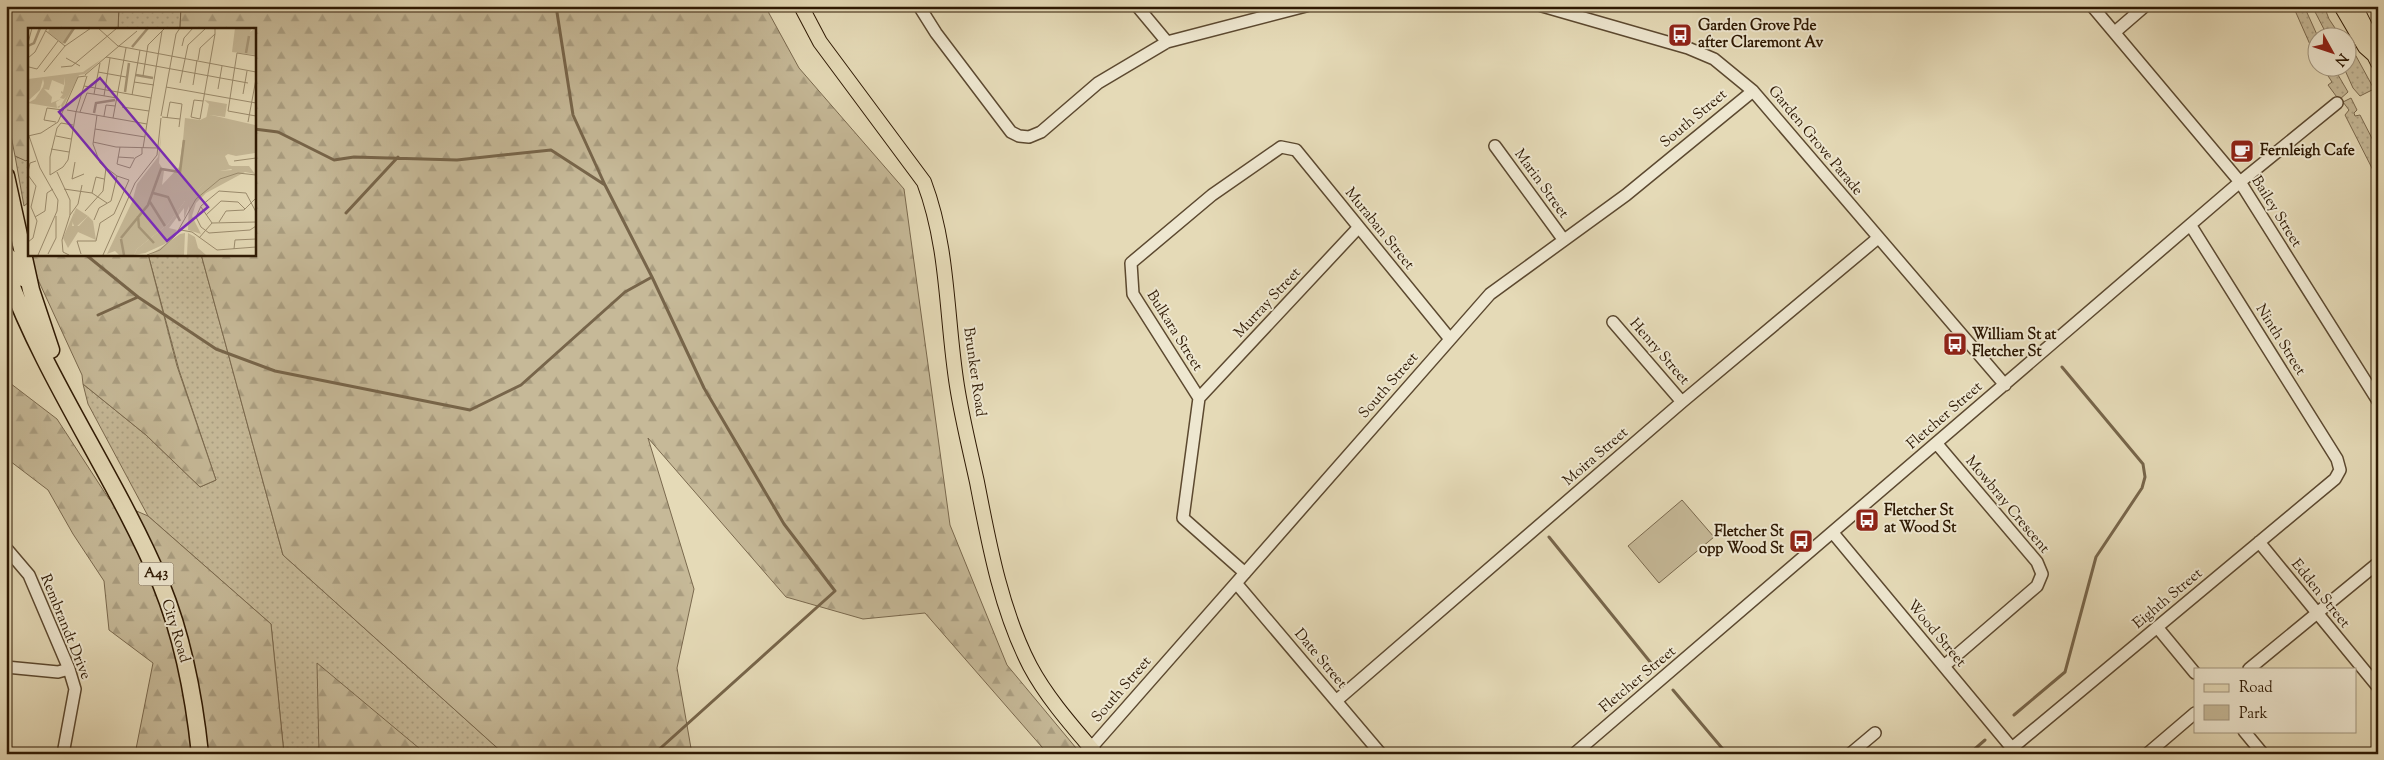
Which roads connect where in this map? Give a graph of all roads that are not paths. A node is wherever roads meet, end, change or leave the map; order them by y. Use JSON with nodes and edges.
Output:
{"nodes":[{"id":1,"x":801,"y":6,"type":"edge"},
{"id":2,"x":919,"y":6,"type":"edge"},
{"id":3,"x":1138,"y":6,"type":"edge"},
{"id":4,"x":1306,"y":6,"type":"edge"},
{"id":5,"x":1542,"y":6,"type":"edge"},
{"id":6,"x":2092,"y":6,"type":"edge"},
{"id":7,"x":2145,"y":6,"type":"edge"},
{"id":8,"x":2341,"y":6,"type":"edge"},
{"id":9,"x":2355,"y":6,"type":"edge"},
{"id":10,"x":2114,"y":32,"type":"junction"},
{"id":11,"x":1166,"y":42,"type":"junction"},
{"id":12,"x":2376,"y":57,"type":"edge"},
{"id":13,"x":1753,"y":90,"type":"junction"},
{"id":14,"x":2337,"y":103,"type":"dead end"},
{"id":15,"x":1495,"y":146,"type":"dead end"},
{"id":16,"x":1281,"y":147,"type":"joint"},
{"id":17,"x":6,"y":176,"type":"edge"},
{"id":18,"x":2240,"y":182,"type":"junction"},
{"id":19,"x":13,"y":211,"type":"junction"},
{"id":20,"x":2191,"y":226,"type":"junction"},
{"id":21,"x":1358,"y":228,"type":"junction"},
{"id":22,"x":1878,"y":238,"type":"junction"},
{"id":23,"x":1563,"y":239,"type":"junction"},
{"id":24,"x":6,"y":240,"type":"edge"},
{"id":25,"x":6,"y":254,"type":"edge"},
{"id":26,"x":6,"y":271,"type":"edge"},
{"id":27,"x":31,"y":290,"type":"junction"},
{"id":28,"x":11,"y":293,"type":"edge"},
{"id":29,"x":1612,"y":322,"type":"dead end"},
{"id":30,"x":1450,"y":339,"type":"junction"},
{"id":31,"x":2006,"y":385,"type":"junction"},
{"id":32,"x":1199,"y":398,"type":"junction"},
{"id":33,"x":2378,"y":401,"type":"edge"},
{"id":34,"x":1682,"y":402,"type":"junction"},
{"id":35,"x":71,"y":409,"type":"junction"},
{"id":36,"x":1936,"y":444,"type":"junction"},
{"id":37,"x":2340,"y":470,"type":"joint"},
{"id":38,"x":1833,"y":533,"type":"junction"},
{"id":39,"x":2258,"y":542,"type":"junction"},
{"id":40,"x":6,"y":548,"type":"edge"},
{"id":41,"x":2378,"y":563,"type":"edge"},
{"id":42,"x":1244,"y":573,"type":"junction"},
{"id":43,"x":1236,"y":583,"type":"junction"},
{"id":44,"x":2317,"y":613,"type":"junction"},
{"id":45,"x":2157,"y":627,"type":"junction"},
{"id":46,"x":1944,"y":666,"type":"junction"},
{"id":47,"x":6,"y":667,"type":"edge"},
{"id":48,"x":2250,"y":668,"type":"edge"},
{"id":49,"x":69,"y":669,"type":"junction"},
{"id":50,"x":2194,"y":672,"type":"edge"},
{"id":51,"x":2378,"y":687,"type":"edge"},
{"id":52,"x":1336,"y":700,"type":"junction"},
{"id":53,"x":2194,"y":715,"type":"edge"},
{"id":54,"x":2245,"y":732,"type":"edge"},
{"id":55,"x":1875,"y":733,"type":"dead end"},
{"id":56,"x":1093,"y":751,"type":"edge"},
{"id":57,"x":2014,"y":751,"type":"edge"},
{"id":58,"x":63,"y":754,"type":"edge"},
{"id":59,"x":200,"y":754,"type":"edge"},
{"id":60,"x":1381,"y":754,"type":"edge"},
{"id":61,"x":1574,"y":754,"type":"edge"},
{"id":62,"x":1850,"y":754,"type":"edge"},
{"id":63,"x":2147,"y":754,"type":"edge"},
{"id":64,"x":2263,"y":754,"type":"edge"}],
"edges":[{"from":1,"to":56,"type":"main road","name":"Brunker Road"},
{"from":2,"to":11,"type":"street"},
{"from":3,"to":11,"type":"street"},
{"from":4,"to":11,"type":"street"},
{"from":5,"to":13,"type":"street","name":"Garden Grove Parade"},
{"from":6,"to":10,"type":"street","name":"Bailey Street"},
{"from":7,"to":10,"type":"street"},
{"from":8,"to":12,"type":"main road"},
{"from":9,"to":12,"type":"main road"},
{"from":10,"to":18,"type":"street","name":"Bailey Street"},
{"from":13,"to":22,"type":"street","name":"Garden Grove Parade"},
{"from":13,"to":23,"type":"street","name":"South Street"},
{"from":14,"to":18,"type":"street","name":"Fletcher Street"},
{"from":15,"to":23,"type":"street","name":"Marin Street"},
{"from":16,"to":21,"type":"street","name":"Muraban Street"},
{"from":16,"to":32,"type":"street","name":"Bulkara Street"},
{"from":17,"to":19,"type":"highway","name":"City Road","number":"A43"},
{"from":18,"to":20,"type":"street","name":"Fletcher Street"},
{"from":18,"to":33,"type":"street","name":"Bailey Street"},
{"from":19,"to":24,"type":"highway"},
{"from":19,"to":27,"type":"highway","name":"City Road","number":"A43"},
{"from":20,"to":31,"type":"street","name":"Fletcher Street"},
{"from":20,"to":37,"type":"street","name":"Ninth Street"},
{"from":21,"to":30,"type":"street","name":"Muraban Street"},
{"from":21,"to":32,"type":"street","name":"Murray Street"},
{"from":22,"to":31,"type":"street","name":"Garden Grove Parade"},
{"from":22,"to":34,"type":"street","name":"Moira Street"},
{"from":23,"to":30,"type":"street","name":"South Street"},
{"from":25,"to":27,"type":"highway"},
{"from":26,"to":28,"type":"highway","name":"City Road","number":"A43"},
{"from":27,"to":35,"type":"highway","name":"City Road","number":"A43"},
{"from":28,"to":35,"type":"highway","name":"City Road","number":"A43"},
{"from":29,"to":34,"type":"street","name":"Henry Street"},
{"from":30,"to":42,"type":"street","name":"South Street"},
{"from":31,"to":36,"type":"street","name":"Fletcher Street"},
{"from":32,"to":42,"type":"street"},
{"from":34,"to":52,"type":"street","name":"Moira Street"},
{"from":35,"to":59,"type":"highway","name":"City Road","number":"A43"},
{"from":36,"to":38,"type":"street","name":"Fletcher Street"},
{"from":36,"to":46,"type":"street","name":"Mowbray Crescent"},
{"from":37,"to":39,"type":"street","name":"Eighth Street"},
{"from":38,"to":46,"type":"street","name":"Wood Street"},
{"from":38,"to":61,"type":"street","name":"Fletcher Street"},
{"from":39,"to":44,"type":"street","name":"Edden Street"},
{"from":39,"to":45,"type":"street","name":"Eighth Street"},
{"from":40,"to":49,"type":"street","name":"Rembrandt Drive"},
{"from":41,"to":44,"type":"street"},
{"from":42,"to":43,"type":"street","name":"South Street"},
{"from":43,"to":52,"type":"street","name":"Date Street"},
{"from":43,"to":56,"type":"street","name":"South Street"},
{"from":44,"to":48,"type":"street"},
{"from":44,"to":51,"type":"street","name":"Edden Street"},
{"from":45,"to":50,"type":"street"},
{"from":45,"to":57,"type":"street","name":"Eighth Street"},
{"from":46,"to":57,"type":"street","name":"Wood Street"},
{"from":47,"to":49,"type":"street"},
{"from":49,"to":58,"type":"street","name":"Rembrandt Drive"},
{"from":52,"to":60,"type":"street","name":"Date Street"},
{"from":53,"to":63,"type":"street"},
{"from":54,"to":64,"type":"street"},
{"from":55,"to":62,"type":"street"}]}
